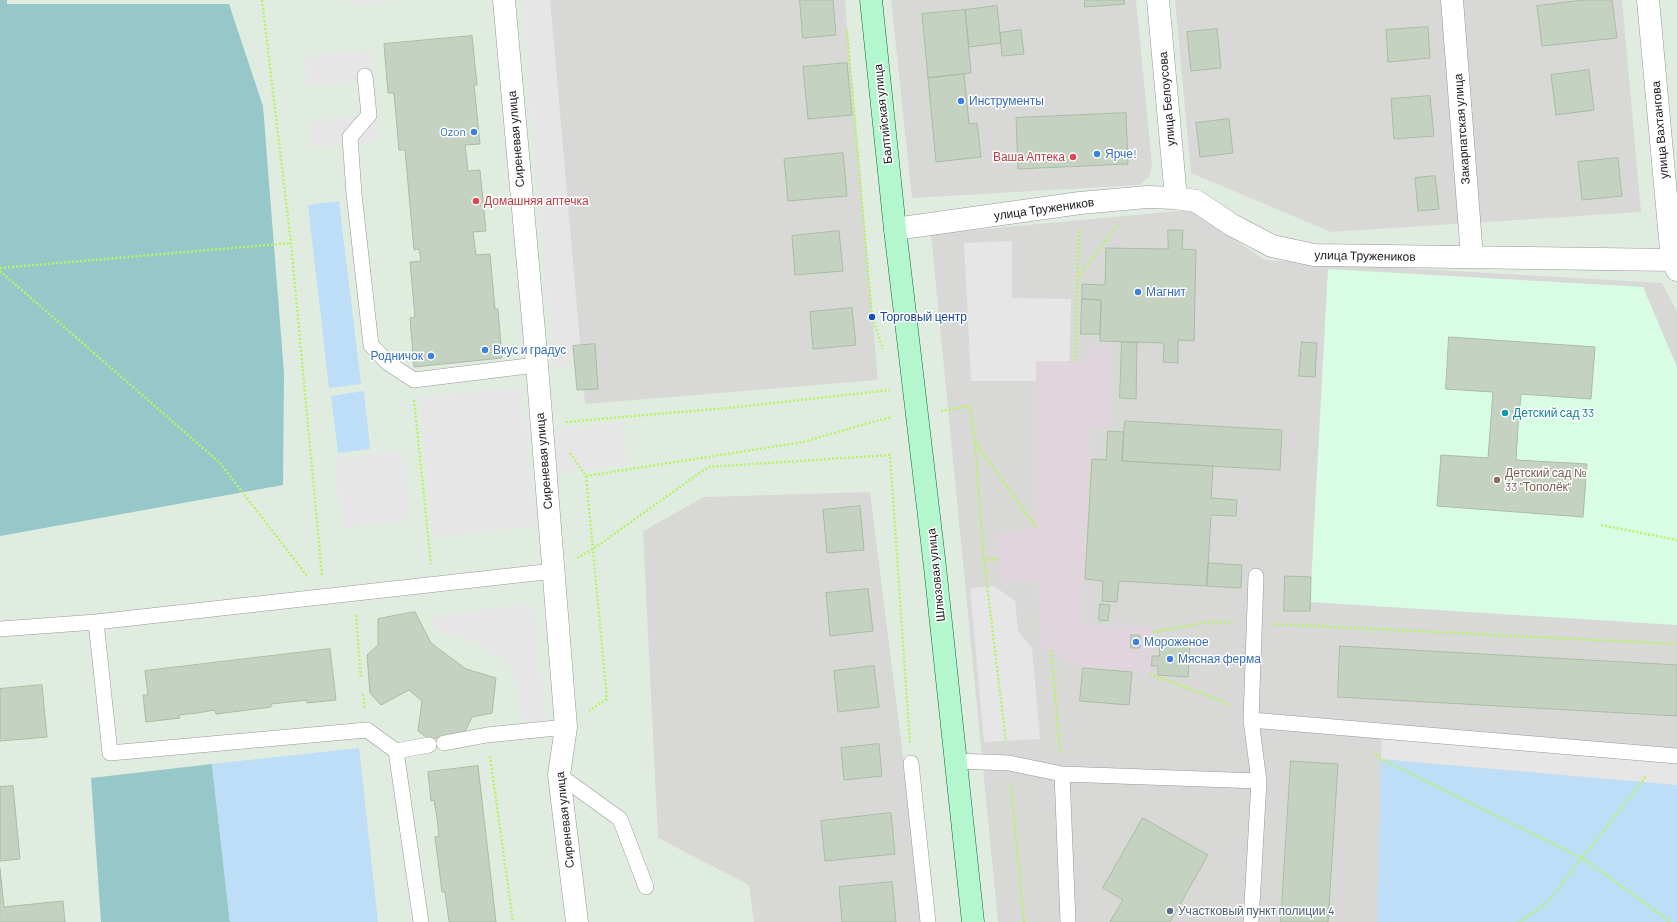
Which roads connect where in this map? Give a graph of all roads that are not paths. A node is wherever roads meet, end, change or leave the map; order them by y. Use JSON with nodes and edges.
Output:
{"nodes":[{"id":1,"x":504,"y":0,"type":"edge"},
{"id":2,"x":871,"y":0,"type":"edge"},
{"id":3,"x":1158,"y":0,"type":"edge"},
{"id":4,"x":1452,"y":0,"type":"edge"},
{"id":5,"x":1648,"y":0,"type":"edge"},
{"id":6,"x":365,"y":76,"type":"dead end"},
{"id":7,"x":1176,"y":198,"type":"junction"},
{"id":8,"x":895,"y":229,"type":"junction"},
{"id":9,"x":1472,"y":257,"type":"junction"},
{"id":10,"x":1674,"y":265,"type":"edge"},
{"id":11,"x":536,"y":365,"type":"junction"},
{"id":12,"x":554,"y":571,"type":"junction"},
{"id":13,"x":1256,"y":576,"type":"dead end"},
{"id":14,"x":96,"y":622,"type":"junction"},
{"id":15,"x":0,"y":629,"type":"edge"},
{"id":16,"x":1251,"y":720,"type":"junction"},
{"id":17,"x":566,"y":727,"type":"junction"},
{"id":18,"x":444,"y":743,"type":"dead end"},
{"id":19,"x":429,"y":746,"type":"dead end"},
{"id":20,"x":396,"y":751,"type":"junction"},
{"id":21,"x":1677,"y":756,"type":"edge"},
{"id":22,"x":956,"y":761,"type":"junction"},
{"id":23,"x":911,"y":763,"type":"road end"},
{"id":24,"x":1062,"y":774,"type":"junction"},
{"id":25,"x":559,"y":775,"type":"junction"},
{"id":26,"x":1259,"y":781,"type":"junction"},
{"id":27,"x":646,"y":887,"type":"dead end"},
{"id":28,"x":421,"y":922,"type":"edge"},
{"id":29,"x":577,"y":922,"type":"edge"},
{"id":30,"x":928,"y":922,"type":"edge"},
{"id":31,"x":973,"y":922,"type":"edge"},
{"id":32,"x":1068,"y":922,"type":"edge"},
{"id":33,"x":1251,"y":922,"type":"edge"}],
"edges":[{"from":1,"to":11,"type":"street","name":"Сиреневая улица"},
{"from":2,"to":8,"type":"main road","name":"Балтийская улица"},
{"from":3,"to":7,"type":"street","name":"улица Белоусова"},
{"from":4,"to":9,"type":"street","name":"Закарпатская улица"},
{"from":5,"to":10,"type":"street","name":"улица Вахтангова"},
{"from":6,"to":11,"type":"lane"},
{"from":7,"to":8,"type":"street","name":"улица Тружеников"},
{"from":7,"to":9,"type":"street","name":"улица Тружеников"},
{"from":8,"to":22,"type":"main road","name":"Шлюзовая улица"},
{"from":9,"to":10,"type":"street","name":"улица Тружеников"},
{"from":11,"to":12,"type":"street","name":"Сиреневая улица"},
{"from":12,"to":14,"type":"lane"},
{"from":12,"to":17,"type":"street","name":"Сиреневая улица"},
{"from":13,"to":16,"type":"lane"},
{"from":14,"to":15,"type":"lane"},
{"from":14,"to":20,"type":"lane"},
{"from":16,"to":21,"type":"lane"},
{"from":16,"to":26,"type":"lane"},
{"from":17,"to":18,"type":"lane"},
{"from":17,"to":25,"type":"street","name":"Сиреневая улица"},
{"from":19,"to":20,"type":"lane"},
{"from":20,"to":28,"type":"lane"},
{"from":22,"to":24,"type":"lane"},
{"from":22,"to":31,"type":"main road","name":"Шлюзовая улица"},
{"from":23,"to":30,"type":"lane"},
{"from":24,"to":26,"type":"lane"},
{"from":24,"to":32,"type":"lane"},
{"from":25,"to":27,"type":"lane"},
{"from":25,"to":29,"type":"street","name":"Сиреневая улица"},
{"from":26,"to":33,"type":"lane"}]}
